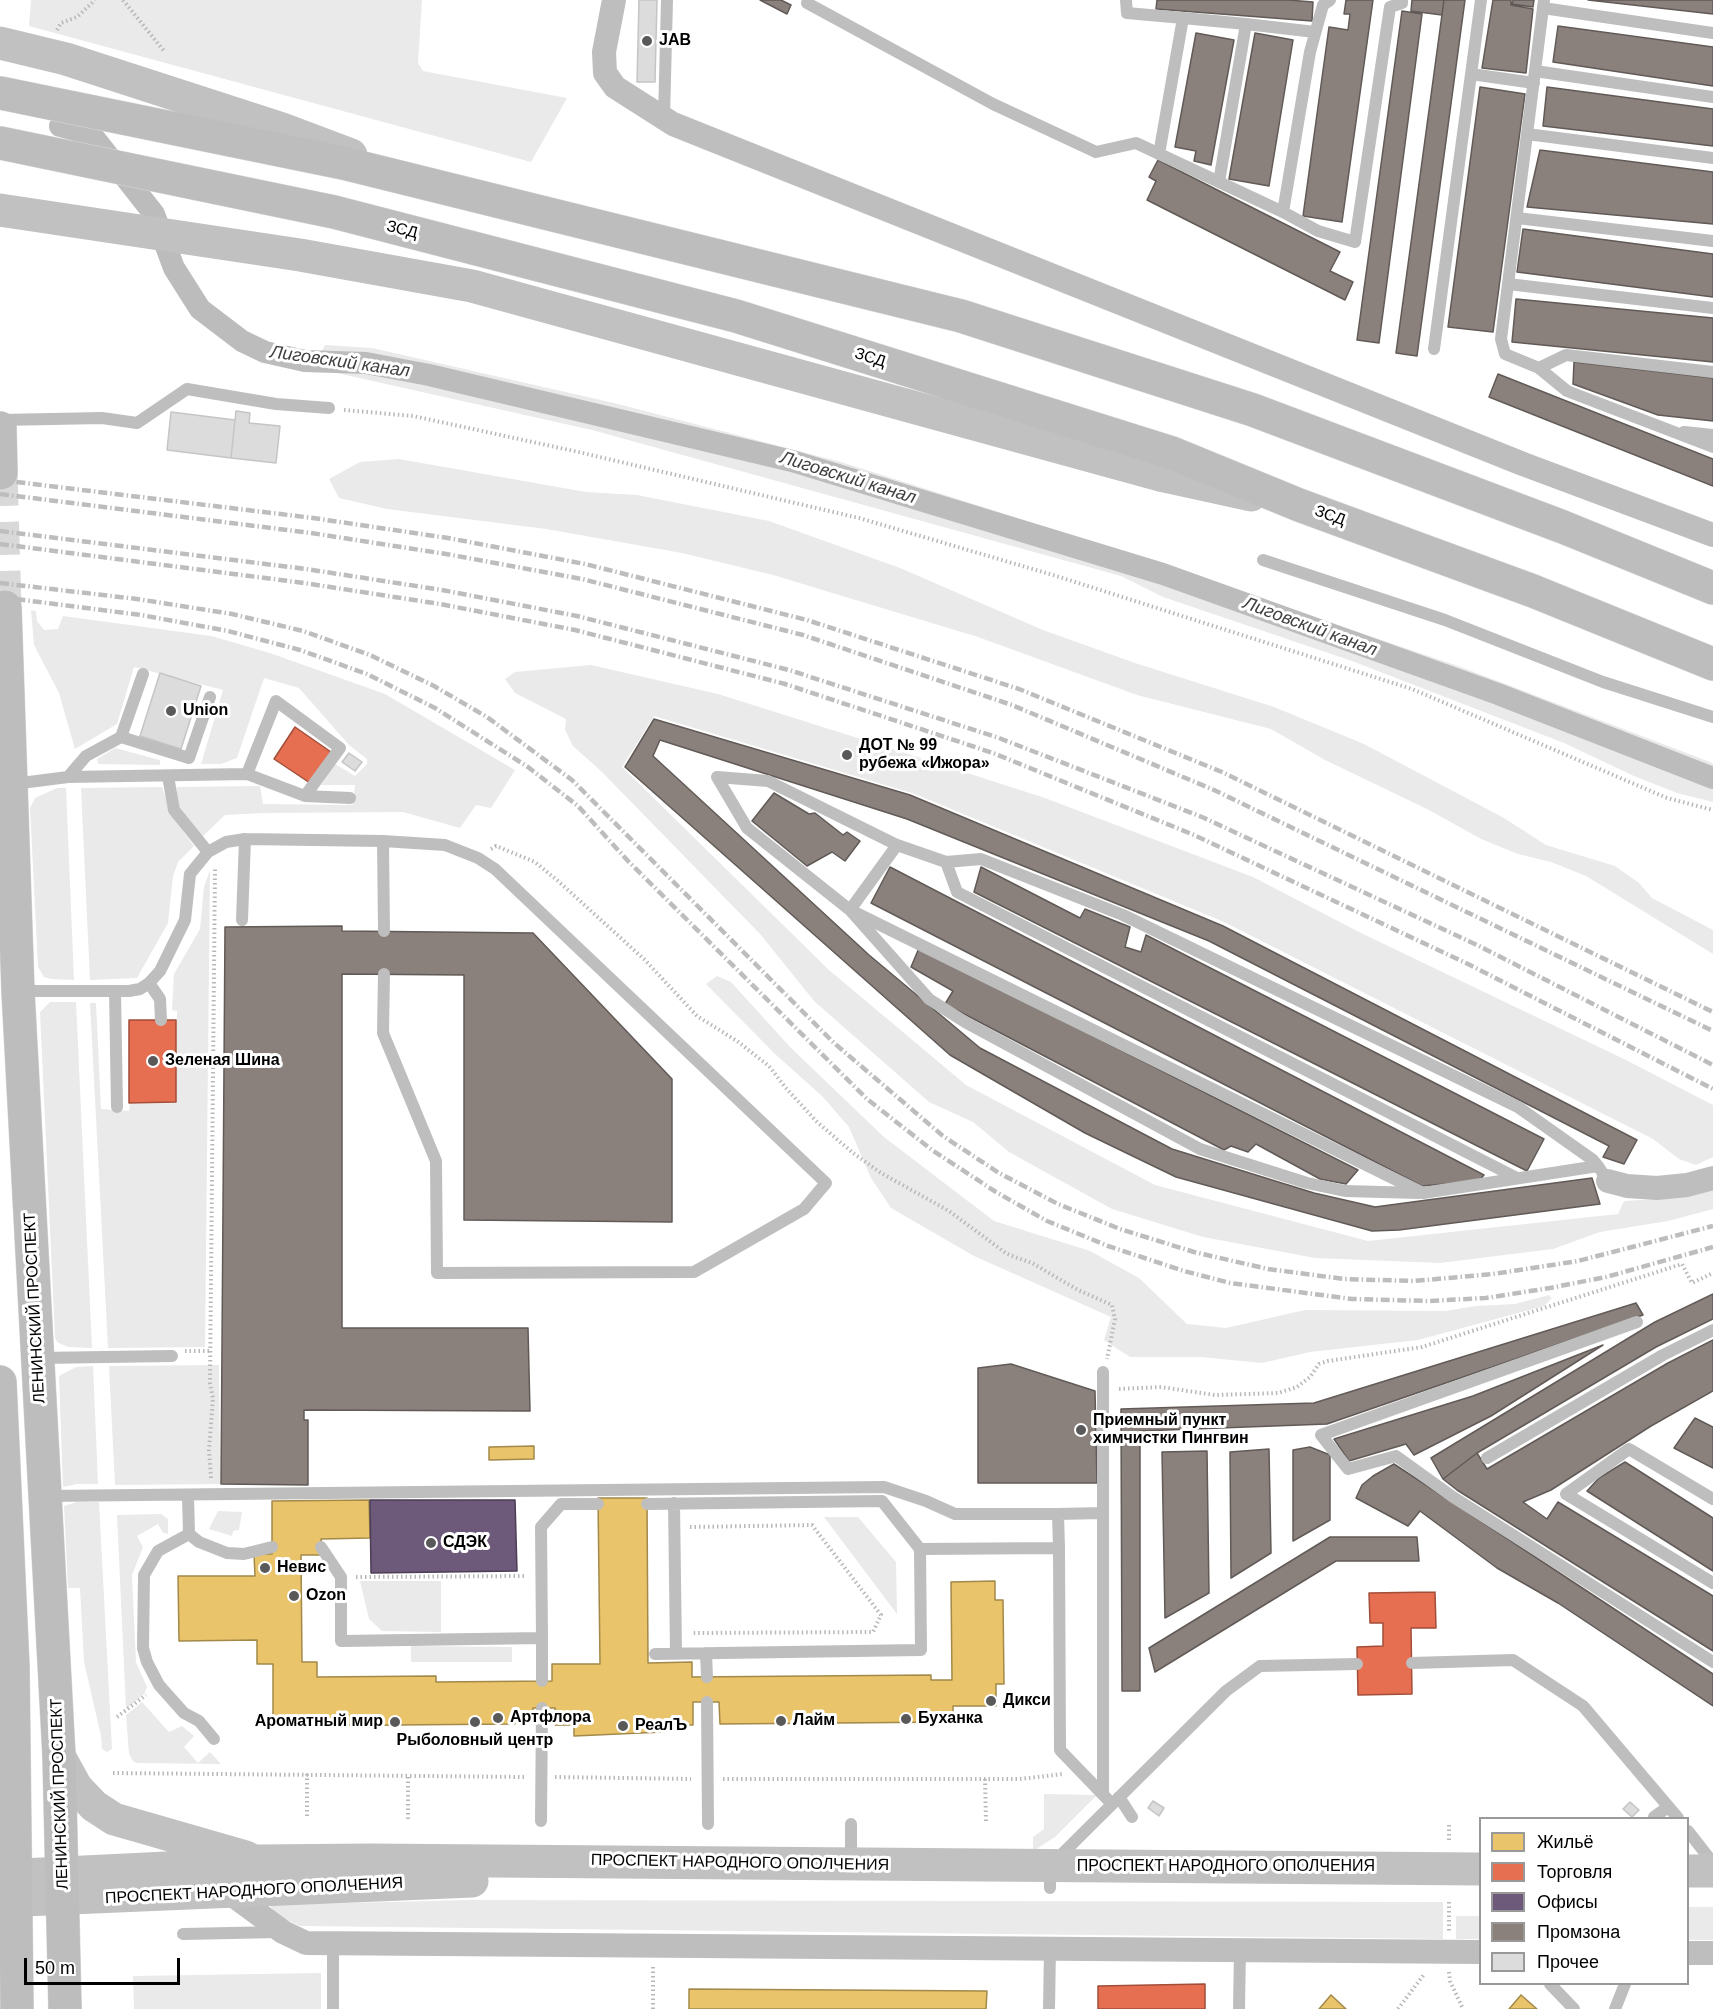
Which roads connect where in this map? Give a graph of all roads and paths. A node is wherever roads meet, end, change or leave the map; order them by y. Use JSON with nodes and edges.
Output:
{"nodes":[{"id":1,"x":95,"y":0,"type":"edge"},
{"id":2,"x":123,"y":0,"type":"edge"},
{"id":3,"x":614,"y":0,"type":"edge"},
{"id":4,"x":667,"y":0,"type":"edge"},
{"id":5,"x":1126,"y":0,"type":"edge"},
{"id":6,"x":1329,"y":0,"type":"edge"},
{"id":7,"x":1402,"y":0,"type":"edge"},
{"id":8,"x":1481,"y":0,"type":"edge"},
{"id":9,"x":807,"y":3,"type":"dead end"},
{"id":10,"x":1544,"y":4,"type":"edge"},
{"id":11,"x":1183,"y":18,"type":"junction"},
{"id":12,"x":1246,"y":24,"type":"junction"},
{"id":13,"x":1315,"y":32,"type":"junction"},
{"id":14,"x":1713,"y":33,"type":"edge"},
{"id":15,"x":54,"y":37,"type":"dead end"},
{"id":16,"x":0,"y":43,"type":"edge"},
{"id":17,"x":164,"y":51,"type":"dead end"},
{"id":18,"x":1471,"y":74,"type":"junction"},
{"id":19,"x":1535,"y":77,"type":"junction"},
{"id":20,"x":0,"y":93,"type":"edge"},
{"id":21,"x":1713,"y":97,"type":"edge"},
{"id":22,"x":664,"y":119,"type":"junction"},
{"id":23,"x":1527,"y":134,"type":"junction"},
{"id":24,"x":0,"y":143,"type":"edge"},
{"id":25,"x":1159,"y":154,"type":"junction"},
{"id":26,"x":1713,"y":158,"type":"edge"},
{"id":27,"x":1219,"y":182,"type":"junction"},
{"id":28,"x":426,"y":183,"type":"junction"},
{"id":29,"x":0,"y":210,"type":"edge"},
{"id":30,"x":1283,"y":212,"type":"junction"},
{"id":31,"x":1517,"y":218,"type":"junction"},
{"id":32,"x":1713,"y":241,"type":"edge"},
{"id":33,"x":1508,"y":284,"type":"junction"},
{"id":34,"x":1713,"y":308,"type":"edge"},
{"id":35,"x":1434,"y":349,"type":"dead end"},
{"id":36,"x":1539,"y":368,"type":"junction"},
{"id":37,"x":1713,"y":372,"type":"edge"},
{"id":38,"x":330,"y":408,"type":"joint"},
{"id":39,"x":0,"y":420,"type":"edge"},
{"id":40,"x":0,"y":428,"type":"edge"},
{"id":41,"x":1669,"y":430,"type":"junction"},
{"id":42,"x":1713,"y":435,"type":"edge"},
{"id":43,"x":1713,"y":447,"type":"edge"},
{"id":44,"x":1,"y":473,"type":"edge"},
{"id":45,"x":1299,"y":505,"type":"junction"},
{"id":46,"x":1713,"y":535,"type":"edge"},
{"id":47,"x":1263,"y":560,"type":"dead end"},
{"id":48,"x":1713,"y":588,"type":"edge"},
{"id":49,"x":5,"y":607,"type":"dead end"},
{"id":50,"x":1713,"y":664,"type":"edge"},
{"id":51,"x":142,"y":674,"type":"dead end"},
{"id":52,"x":210,"y":697,"type":"dead end"},
{"id":53,"x":1713,"y":717,"type":"edge"},
{"id":54,"x":121,"y":737,"type":"junction"},
{"id":55,"x":247,"y":774,"type":"junction"},
{"id":56,"x":168,"y":776,"type":"junction"},
{"id":57,"x":68,"y":777,"type":"junction"},
{"id":58,"x":11,"y":784,"type":"junction"},
{"id":59,"x":305,"y":796,"type":"junction"},
{"id":60,"x":350,"y":798,"type":"dead end"},
{"id":61,"x":1713,"y":810,"type":"edge"},
{"id":62,"x":245,"y":839,"type":"junction"},
{"id":63,"x":383,"y":841,"type":"junction"},
{"id":64,"x":897,"y":845,"type":"junction"},
{"id":65,"x":205,"y":855,"type":"junction"},
{"id":66,"x":478,"y":858,"type":"junction"},
{"id":67,"x":946,"y":862,"type":"junction"},
{"id":68,"x":850,"y":910,"type":"junction"},
{"id":69,"x":242,"y":920,"type":"dead end"},
{"id":70,"x":384,"y":931,"type":"dead end"},
{"id":71,"x":384,"y":974,"type":"dead end"},
{"id":72,"x":149,"y":983,"type":"junction"},
{"id":73,"x":18,"y":991,"type":"junction"},
{"id":74,"x":115,"y":991,"type":"junction"},
{"id":75,"x":161,"y":1020,"type":"dead end"},
{"id":76,"x":117,"y":1107,"type":"dead end"},
{"id":77,"x":1603,"y":1174,"type":"junction"},
{"id":78,"x":1713,"y":1178,"type":"edge"},
{"id":79,"x":1517,"y":1179,"type":"junction"},
{"id":80,"x":1423,"y":1193,"type":"junction"},
{"id":81,"x":1713,"y":1273,"type":"edge"},
{"id":82,"x":1637,"y":1322,"type":"dead end"},
{"id":83,"x":1713,"y":1330,"type":"edge"},
{"id":84,"x":211,"y":1351,"type":"junction"},
{"id":85,"x":172,"y":1356,"type":"joint"},
{"id":86,"x":37,"y":1358,"type":"junction"},
{"id":87,"x":1103,"y":1372,"type":"joint"},
{"id":88,"x":0,"y":1382,"type":"edge"},
{"id":89,"x":1103,"y":1390,"type":"junction"},
{"id":90,"x":42,"y":1450,"type":"junction"},
{"id":91,"x":2,"y":1451,"type":"edge"},
{"id":92,"x":1487,"y":1458,"type":"dead end"},
{"id":93,"x":212,"y":1495,"type":"junction"},
{"id":94,"x":45,"y":1496,"type":"junction"},
{"id":95,"x":188,"y":1496,"type":"junction"},
{"id":96,"x":1713,"y":1499,"type":"edge"},
{"id":97,"x":674,"y":1503,"type":"junction"},
{"id":98,"x":598,"y":1504,"type":"dead end"},
{"id":99,"x":647,"y":1504,"type":"dead end"},
{"id":100,"x":1103,"y":1513,"type":"junction"},
{"id":101,"x":1059,"y":1514,"type":"junction"},
{"id":102,"x":674,"y":1527,"type":"junction"},
{"id":103,"x":189,"y":1533,"type":"junction"},
{"id":104,"x":272,"y":1547,"type":"dead end"},
{"id":105,"x":321,"y":1547,"type":"dead end"},
{"id":106,"x":1059,"y":1548,"type":"junction"},
{"id":107,"x":920,"y":1549,"type":"junction"},
{"id":108,"x":541,"y":1576,"type":"junction"},
{"id":109,"x":341,"y":1577,"type":"junction"},
{"id":110,"x":1713,"y":1583,"type":"edge"},
{"id":111,"x":676,"y":1633,"type":"junction"},
{"id":112,"x":542,"y":1638,"type":"junction"},
{"id":113,"x":676,"y":1653,"type":"junction"},
{"id":114,"x":706,"y":1653,"type":"junction"},
{"id":115,"x":655,"y":1654,"type":"dead end"},
{"id":116,"x":1713,"y":1662,"type":"edge"},
{"id":117,"x":1412,"y":1663,"type":"dead end"},
{"id":118,"x":1357,"y":1664,"type":"dead end"},
{"id":119,"x":707,"y":1677,"type":"dead end"},
{"id":120,"x":542,"y":1681,"type":"dead end"},
{"id":121,"x":159,"y":1685,"type":"junction"},
{"id":122,"x":707,"y":1702,"type":"dead end"},
{"id":123,"x":542,"y":1708,"type":"dead end"},
{"id":124,"x":117,"y":1717,"type":"dead end"},
{"id":125,"x":214,"y":1738,"type":"dead end"},
{"id":126,"x":59,"y":1756,"type":"junction"},
{"id":127,"x":1082,"y":1772,"type":"junction"},
{"id":128,"x":113,"y":1773,"type":"dead end"},
{"id":129,"x":307,"y":1774,"type":"junction"},
{"id":130,"x":408,"y":1775,"type":"junction"},
{"id":131,"x":542,"y":1777,"type":"junction"},
{"id":132,"x":708,"y":1779,"type":"junction"},
{"id":133,"x":986,"y":1779,"type":"junction"},
{"id":134,"x":1103,"y":1793,"type":"junction"},
{"id":135,"x":1115,"y":1800,"type":"junction"},
{"id":136,"x":1668,"y":1807,"type":"junction"},
{"id":137,"x":1132,"y":1817,"type":"dead end"},
{"id":138,"x":1654,"y":1817,"type":"dead end"},
{"id":139,"x":1677,"y":1817,"type":"edge"},
{"id":140,"x":307,"y":1818,"type":"dead end"},
{"id":141,"x":408,"y":1819,"type":"dead end"},
{"id":142,"x":541,"y":1821,"type":"dead end"},
{"id":143,"x":986,"y":1823,"type":"dead end"},
{"id":144,"x":708,"y":1824,"type":"dead end"},
{"id":145,"x":851,"y":1824,"type":"dead end"},
{"id":146,"x":1689,"y":1832,"type":"edge"},
{"id":147,"x":259,"y":1861,"type":"junction"},
{"id":148,"x":1713,"y":1863,"type":"edge"},
{"id":149,"x":851,"y":1864,"type":"junction"},
{"id":150,"x":1479,"y":1869,"type":"edge"},
{"id":151,"x":1689,"y":1871,"type":"edge"},
{"id":152,"x":1713,"y":1871,"type":"edge"},
{"id":153,"x":1050,"y":1877,"type":"junction"},
{"id":154,"x":64,"y":1886,"type":"junction"},
{"id":155,"x":8,"y":1888,"type":"edge"},
{"id":156,"x":1479,"y":1891,"type":"edge"},
{"id":157,"x":1689,"y":1892,"type":"edge"},
{"id":158,"x":230,"y":1893,"type":"junction"},
{"id":159,"x":1713,"y":1893,"type":"edge"},
{"id":160,"x":1449,"y":1902,"type":"dead end"},
{"id":161,"x":283,"y":1932,"type":"junction"},
{"id":162,"x":183,"y":1934,"type":"dead end"},
{"id":163,"x":1449,"y":1938,"type":"dead end"},
{"id":164,"x":333,"y":1942,"type":"junction"},
{"id":165,"x":1050,"y":1947,"type":"junction"},
{"id":166,"x":1240,"y":1950,"type":"junction"},
{"id":167,"x":1479,"y":1952,"type":"edge"},
{"id":168,"x":1689,"y":1953,"type":"edge"},
{"id":169,"x":1713,"y":1953,"type":"edge"},
{"id":170,"x":654,"y":1965,"type":"dead end"},
{"id":171,"x":1425,"y":1972,"type":"dead end"},
{"id":172,"x":1449,"y":1972,"type":"dead end"},
{"id":173,"x":1552,"y":1985,"type":"edge"},
{"id":174,"x":1623,"y":1985,"type":"edge"},
{"id":175,"x":17,"y":2009,"type":"edge"},
{"id":176,"x":65,"y":2009,"type":"edge"},
{"id":177,"x":333,"y":2009,"type":"edge"},
{"id":178,"x":653,"y":2009,"type":"edge"},
{"id":179,"x":1049,"y":2009,"type":"edge"},
{"id":180,"x":1239,"y":2009,"type":"edge"},
{"id":181,"x":1398,"y":2009,"type":"edge"},
{"id":182,"x":1463,"y":2009,"type":"edge"},
{"id":183,"x":1574,"y":2009,"type":"edge"},
{"id":184,"x":1615,"y":2009,"type":"edge"}],
"edges":[{"from":1,"to":15,"type":"path"},
{"from":2,"to":17,"type":"path"},
{"from":3,"to":22,"type":"street"},
{"from":4,"to":22,"type":"lane"},
{"from":5,"to":11,"type":"lane"},
{"from":6,"to":13,"type":"lane"},
{"from":7,"to":30,"type":"lane"},
{"from":8,"to":18,"type":"lane"},
{"from":9,"to":25,"type":"lane"},
{"from":10,"to":14,"type":"lane"},
{"from":10,"to":19,"type":"lane"},
{"from":11,"to":12,"type":"lane"},
{"from":11,"to":25,"type":"lane"},
{"from":12,"to":13,"type":"lane"},
{"from":12,"to":27,"type":"lane"},
{"from":13,"to":30,"type":"lane"},
{"from":16,"to":28,"type":"main road"},
{"from":18,"to":19,"type":"lane"},
{"from":18,"to":35,"type":"lane"},
{"from":19,"to":21,"type":"lane"},
{"from":19,"to":23,"type":"lane"},
{"from":20,"to":28,"type":"main road"},
{"from":22,"to":46,"type":"street"},
{"from":23,"to":26,"type":"lane"},
{"from":23,"to":31,"type":"lane"},
{"from":24,"to":45,"type":"main road","name":"ЗСД"},
{"from":25,"to":27,"type":"lane"},
{"from":27,"to":30,"type":"lane"},
{"from":28,"to":48,"type":"main road"},
{"from":29,"to":45,"type":"main road"},
{"from":31,"to":32,"type":"lane"},
{"from":31,"to":33,"type":"lane"},
{"from":33,"to":34,"type":"lane"},
{"from":33,"to":36,"type":"lane"},
{"from":36,"to":37,"type":"lane"},
{"from":36,"to":41,"type":"lane"},
{"from":38,"to":39,"type":"lane"},
{"from":38,"to":61,"type":"path"},
{"from":40,"to":44,"type":"main road"},
{"from":41,"to":42,"type":"lane"},
{"from":41,"to":43,"type":"lane"},
{"from":45,"to":50,"type":"main road","name":"ЗСД"},
{"from":47,"to":53,"type":"lane"},
{"from":49,"to":58,"type":"main road","name":"ЛЕНИНСКИЙ ПРОСПЕКТ"},
{"from":51,"to":54,"type":"lane"},
{"from":52,"to":54,"type":"lane"},
{"from":54,"to":57,"type":"lane"},
{"from":55,"to":56,"type":"lane"},
{"from":55,"to":59,"type":"lane"},
{"from":55,"to":59,"type":"lane"},
{"from":56,"to":57,"type":"lane"},
{"from":56,"to":65,"type":"lane"},
{"from":57,"to":58,"type":"lane"},
{"from":58,"to":73,"type":"main road","name":"ЛЕНИНСКИЙ ПРОСПЕКТ"},
{"from":59,"to":60,"type":"lane"},
{"from":62,"to":63,"type":"lane"},
{"from":62,"to":65,"type":"lane"},
{"from":62,"to":69,"type":"lane"},
{"from":63,"to":66,"type":"lane"},
{"from":63,"to":70,"type":"lane"},
{"from":64,"to":67,"type":"lane"},
{"from":64,"to":68,"type":"lane"},
{"from":64,"to":68,"type":"lane"},
{"from":65,"to":72,"type":"lane"},
{"from":65,"to":84,"type":"path"},
{"from":66,"to":71,"type":"lane"},
{"from":66,"to":87,"type":"path"},
{"from":67,"to":77,"type":"lane"},
{"from":67,"to":79,"type":"lane"},
{"from":68,"to":80,"type":"lane"},
{"from":68,"to":80,"type":"lane"},
{"from":72,"to":74,"type":"lane"},
{"from":72,"to":75,"type":"lane"},
{"from":73,"to":74,"type":"lane"},
{"from":73,"to":86,"type":"main road","name":"ЛЕНИНСКИЙ ПРОСПЕКТ"},
{"from":74,"to":76,"type":"lane"},
{"from":77,"to":78,"type":"street"},
{"from":77,"to":79,"type":"lane"},
{"from":79,"to":80,"type":"lane"},
{"from":81,"to":89,"type":"path"},
{"from":82,"to":116,"type":"lane"},
{"from":83,"to":92,"type":"lane"},
{"from":84,"to":85,"type":"path"},
{"from":84,"to":93,"type":"path"},
{"from":85,"to":86,"type":"lane"},
{"from":86,"to":90,"type":"main road","name":"ЛЕНИНСКИЙ ПРОСПЕКТ"},
{"from":87,"to":89,"type":"lane"},
{"from":88,"to":91,"type":"main road"},
{"from":89,"to":100,"type":"lane"},
{"from":90,"to":91,"type":"street"},
{"from":90,"to":94,"type":"main road","name":"ЛЕНИНСКИЙ ПРОСПЕКТ"},
{"from":91,"to":155,"type":"main road"},
{"from":93,"to":95,"type":"lane"},
{"from":93,"to":101,"type":"lane"},
{"from":94,"to":95,"type":"lane"},
{"from":94,"to":126,"type":"main road","name":"ЛЕНИНСКИЙ ПРОСПЕКТ"},
{"from":95,"to":103,"type":"lane"},
{"from":96,"to":110,"type":"lane"},
{"from":97,"to":99,"type":"lane"},
{"from":97,"to":102,"type":"lane"},
{"from":97,"to":107,"type":"lane"},
{"from":98,"to":108,"type":"lane"},
{"from":100,"to":101,"type":"lane"},
{"from":100,"to":134,"type":"lane"},
{"from":101,"to":106,"type":"lane"},
{"from":102,"to":111,"type":"lane"},
{"from":102,"to":111,"type":"path"},
{"from":103,"to":104,"type":"lane"},
{"from":103,"to":121,"type":"lane"},
{"from":105,"to":109,"type":"lane"},
{"from":106,"to":107,"type":"lane"},
{"from":106,"to":127,"type":"lane"},
{"from":107,"to":114,"type":"lane"},
{"from":108,"to":109,"type":"path"},
{"from":108,"to":112,"type":"lane"},
{"from":109,"to":112,"type":"lane"},
{"from":111,"to":113,"type":"lane"},
{"from":112,"to":120,"type":"lane"},
{"from":113,"to":114,"type":"lane"},
{"from":113,"to":115,"type":"lane"},
{"from":114,"to":119,"type":"lane"},
{"from":117,"to":136,"type":"lane"},
{"from":118,"to":135,"type":"lane"},
{"from":121,"to":124,"type":"path"},
{"from":121,"to":125,"type":"lane"},
{"from":122,"to":132,"type":"lane"},
{"from":123,"to":131,"type":"lane"},
{"from":126,"to":147,"type":"main road"},
{"from":126,"to":154,"type":"main road","name":"ЛЕНИНСКИЙ ПРОСПЕКТ"},
{"from":127,"to":133,"type":"path"},
{"from":127,"to":134,"type":"lane"},
{"from":128,"to":129,"type":"path"},
{"from":129,"to":130,"type":"path"},
{"from":129,"to":140,"type":"path"},
{"from":130,"to":131,"type":"path"},
{"from":130,"to":141,"type":"path"},
{"from":131,"to":132,"type":"path"},
{"from":131,"to":142,"type":"lane"},
{"from":132,"to":133,"type":"path"},
{"from":132,"to":144,"type":"lane"},
{"from":133,"to":143,"type":"path"},
{"from":134,"to":135,"type":"lane"},
{"from":135,"to":137,"type":"lane"},
{"from":135,"to":153,"type":"lane"},
{"from":136,"to":138,"type":"lane"},
{"from":136,"to":139,"type":"lane"},
{"from":145,"to":149,"type":"lane"},
{"from":146,"to":148,"type":"lane"},
{"from":147,"to":149,"type":"main road","name":"ПРОСПЕКТ НАРОДНОГО ОПОЛЧЕНИЯ"},
{"from":147,"to":154,"type":"main road","name":"ПРОСПЕКТ НАРОДНОГО ОПОЛЧЕНИЯ"},
{"from":149,"to":153,"type":"main road","name":"ПРОСПЕКТ НАРОДНОГО ОПОЛЧЕНИЯ"},
{"from":150,"to":153,"type":"main road","name":"ПРОСПЕКТ НАРОДНОГО ОПОЛЧЕНИЯ"},
{"from":151,"to":152,"type":"main road"},
{"from":153,"to":156,"type":"main road","name":"ПРОСПЕКТ НАРОДНОГО ОПОЛЧЕНИЯ"},
{"from":153,"to":158,"type":"main road","name":"ПРОСПЕКТ НАРОДНОГО ОПОЛЧЕНИЯ"},
{"from":154,"to":155,"type":"main road","name":"ПРОСПЕКТ НАРОДНОГО ОПОЛЧЕНИЯ"},
{"from":154,"to":158,"type":"main road","name":"ПРОСПЕКТ НАРОДНОГО ОПОЛЧЕНИЯ"},
{"from":154,"to":176,"type":"main road","name":"ЛЕНИНСКИЙ ПРОСПЕКТ"},
{"from":155,"to":175,"type":"main road"},
{"from":157,"to":159,"type":"main road"},
{"from":158,"to":161,"type":"street"},
{"from":160,"to":163,"type":"path"},
{"from":161,"to":162,"type":"lane"},
{"from":161,"to":164,"type":"street"},
{"from":164,"to":165,"type":"street"},
{"from":164,"to":177,"type":"lane"},
{"from":165,"to":166,"type":"street"},
{"from":165,"to":179,"type":"lane"},
{"from":166,"to":167,"type":"street"},
{"from":166,"to":180,"type":"lane"},
{"from":168,"to":169,"type":"street"},
{"from":170,"to":178,"type":"path"},
{"from":171,"to":181,"type":"path"},
{"from":172,"to":182,"type":"path"},
{"from":173,"to":183,"type":"lane"},
{"from":174,"to":184,"type":"lane"}]}
